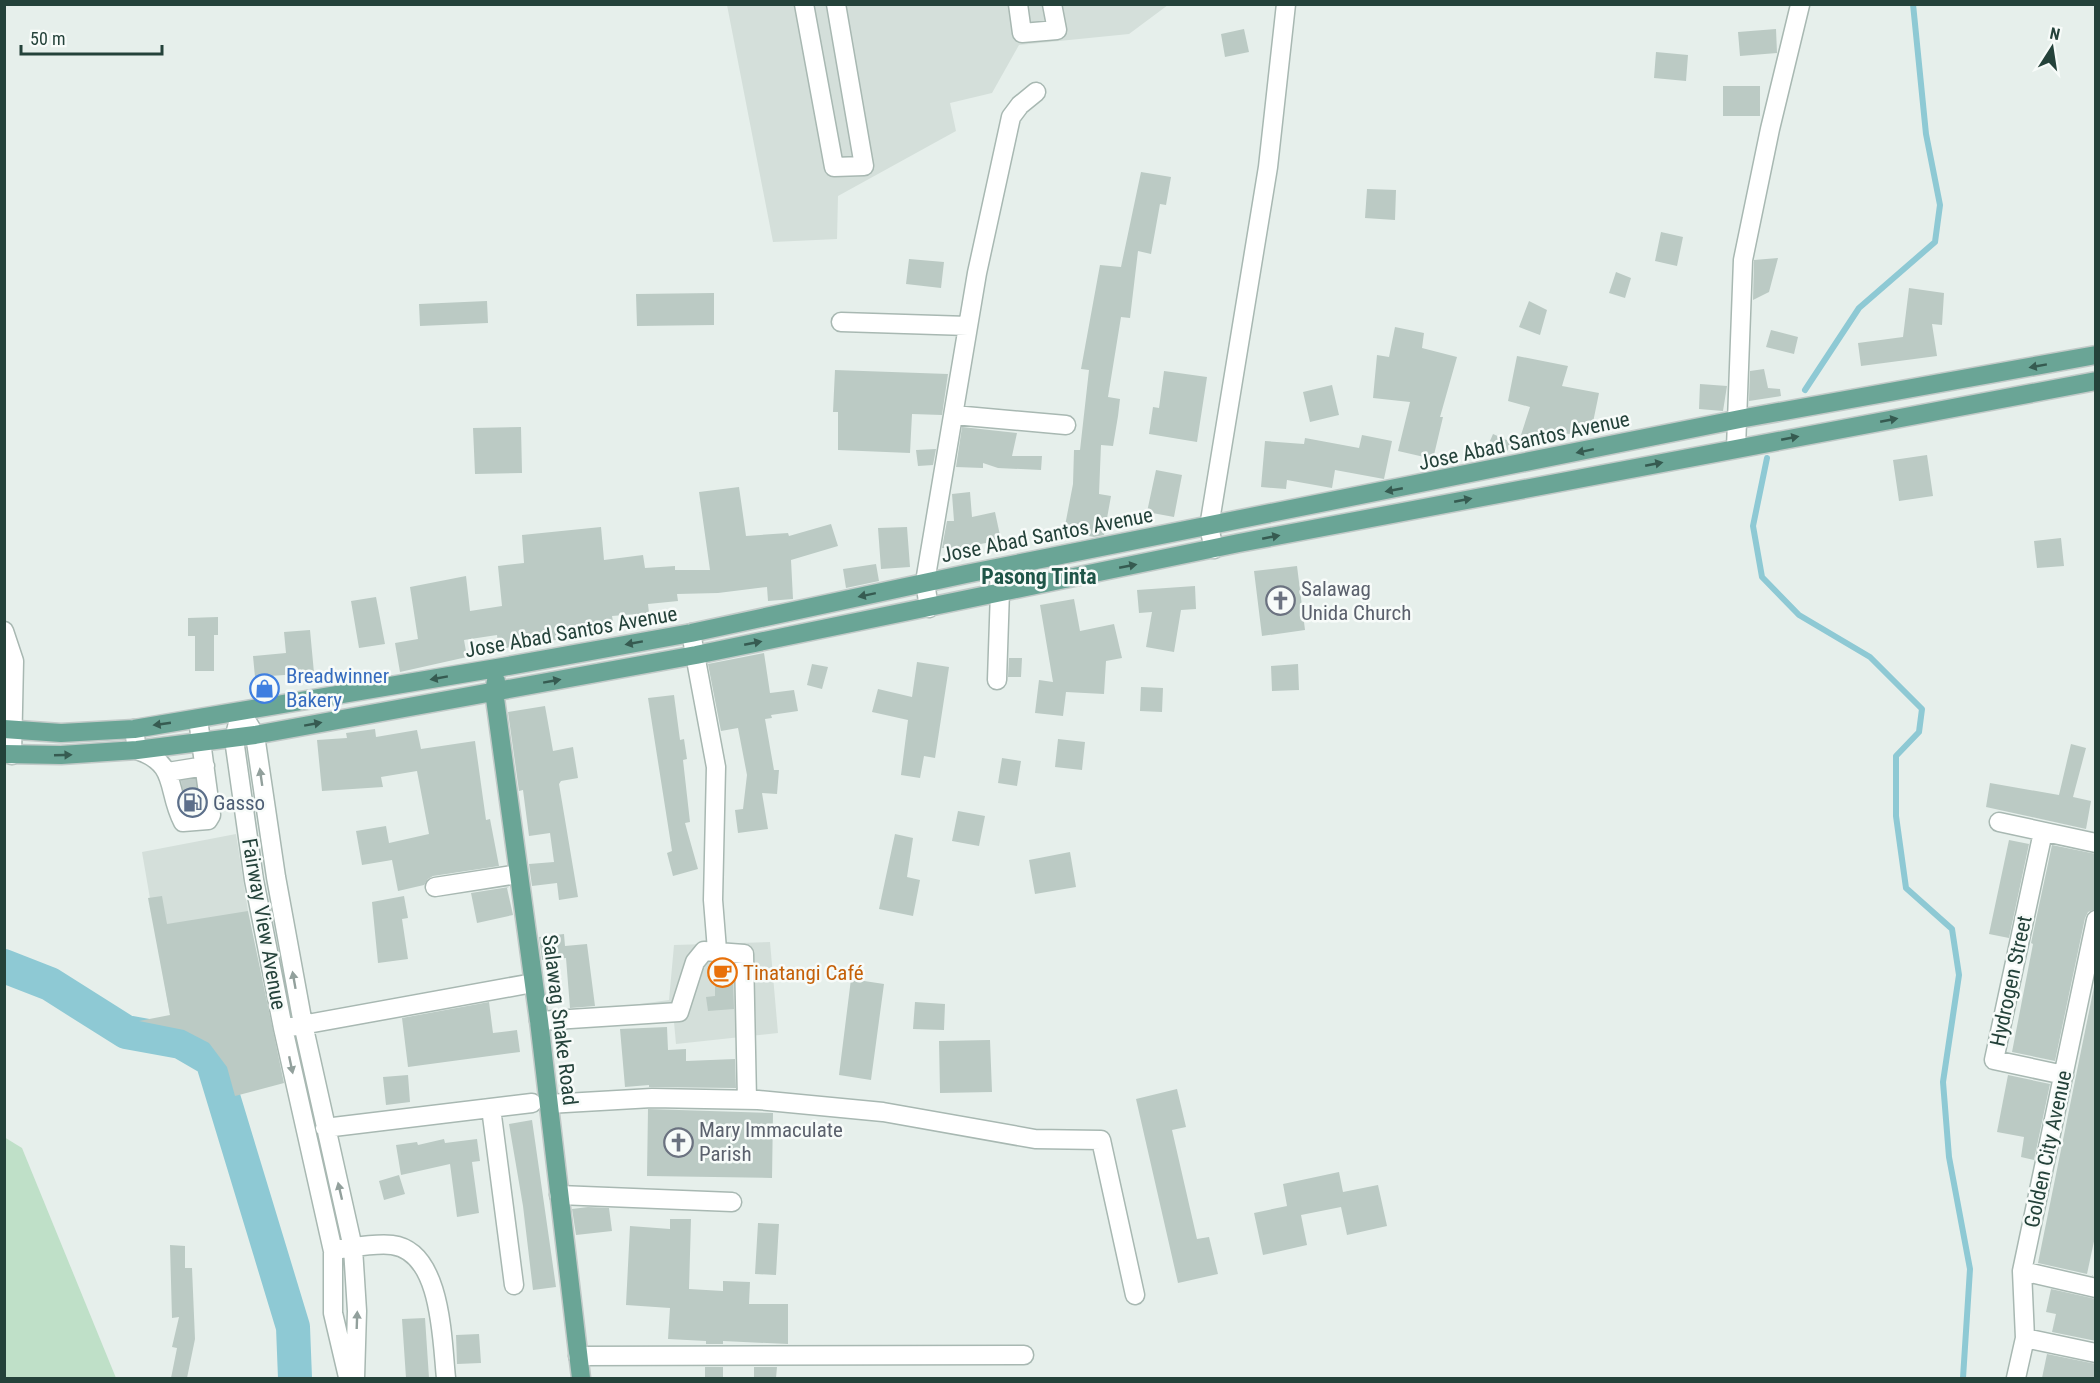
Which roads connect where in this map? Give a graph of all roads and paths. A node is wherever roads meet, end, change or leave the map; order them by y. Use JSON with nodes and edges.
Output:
{"nodes":[{"id":1,"x":804,"y":4,"type":"edge"},
{"id":2,"x":836,"y":4,"type":"edge"},
{"id":3,"x":1018,"y":4,"type":"edge"},
{"id":4,"x":1052,"y":4,"type":"edge"},
{"id":5,"x":1286,"y":4,"type":"edge"},
{"id":6,"x":1800,"y":5,"type":"edge"},
{"id":7,"x":1036,"y":93,"type":"dead end"},
{"id":8,"x":841,"y":322,"type":"dead end"},
{"id":9,"x":968,"y":326,"type":"junction"},
{"id":10,"x":2096,"y":355,"type":"edge"},
{"id":11,"x":2096,"y":381,"type":"edge"},
{"id":12,"x":954,"y":415,"type":"junction"},
{"id":13,"x":1741,"y":419,"type":"junction"},
{"id":14,"x":1066,"y":425,"type":"dead end"},
{"id":15,"x":1743,"y":447,"type":"junction"},
{"id":16,"x":1209,"y":527,"type":"junction"},
{"id":17,"x":1214,"y":549,"type":"junction"},
{"id":18,"x":998,"y":568,"type":"junction"},
{"id":19,"x":925,"y":582,"type":"junction"},
{"id":20,"x":1000,"y":591,"type":"junction"},
{"id":21,"x":929,"y":608,"type":"junction"},
{"id":22,"x":4,"y":631,"type":"edge"},
{"id":23,"x":691,"y":633,"type":"junction"},
{"id":24,"x":696,"y":655,"type":"junction"},
{"id":25,"x":497,"y":668,"type":"junction"},
{"id":26,"x":997,"y":680,"type":"dead end"},
{"id":27,"x":494,"y":691,"type":"junction"},
{"id":28,"x":241,"y":712,"type":"junction"},
{"id":29,"x":198,"y":719,"type":"junction"},
{"id":30,"x":134,"y":729,"type":"junction"},
{"id":31,"x":9,"y":730,"type":"edge"},
{"id":32,"x":255,"y":735,"type":"junction"},
{"id":33,"x":234,"y":739,"type":"junction"},
{"id":34,"x":201,"y":743,"type":"junction"},
{"id":35,"x":137,"y":750,"type":"junction"},
{"id":36,"x":8,"y":754,"type":"edge"},
{"id":37,"x":1999,"y":822,"type":"dead end"},
{"id":38,"x":2043,"y":832,"type":"junction"},
{"id":39,"x":2096,"y":843,"type":"edge"},
{"id":40,"x":518,"y":874,"type":"junction"},
{"id":41,"x":276,"y":877,"type":"junction"},
{"id":42,"x":254,"y":880,"type":"junction"},
{"id":43,"x":435,"y":887,"type":"dead end"},
{"id":44,"x":2096,"y":920,"type":"edge"},
{"id":45,"x":717,"y":950,"type":"junction"},
{"id":46,"x":533,"y":982,"type":"junction"},
{"id":47,"x":539,"y":1021,"type":"junction"},
{"id":48,"x":303,"y":1024,"type":"junction"},
{"id":49,"x":283,"y":1028,"type":"junction"},
{"id":50,"x":2064,"y":1075,"type":"junction"},
{"id":51,"x":747,"y":1100,"type":"junction"},
{"id":52,"x":540,"y":1103,"type":"junction"},
{"id":53,"x":491,"y":1108,"type":"junction"},
{"id":54,"x":325,"y":1128,"type":"junction"},
{"id":55,"x":559,"y":1195,"type":"junction"},
{"id":56,"x":732,"y":1202,"type":"dead end"},
{"id":57,"x":353,"y":1248,"type":"junction"},
{"id":58,"x":333,"y":1251,"type":"junction"},
{"id":59,"x":2022,"y":1271,"type":"junction"},
{"id":60,"x":2094,"y":1282,"type":"edge"},
{"id":61,"x":514,"y":1285,"type":"dead end"},
{"id":62,"x":1135,"y":1295,"type":"dead end"},
{"id":63,"x":2025,"y":1338,"type":"junction"},
{"id":64,"x":2096,"y":1353,"type":"edge"},
{"id":65,"x":1024,"y":1355,"type":"dead end"},
{"id":66,"x":578,"y":1356,"type":"junction"},
{"id":67,"x":349,"y":1378,"type":"edge"},
{"id":68,"x":355,"y":1378,"type":"edge"},
{"id":69,"x":446,"y":1378,"type":"edge"},
{"id":70,"x":581,"y":1378,"type":"edge"},
{"id":71,"x":2016,"y":1378,"type":"edge"}],
"edges":[{"from":1,"to":2,"type":"street"},
{"from":3,"to":4,"type":"street"},
{"from":5,"to":16,"type":"street"},
{"from":6,"to":13,"type":"street"},
{"from":7,"to":9,"type":"street"},
{"from":8,"to":9,"type":"street"},
{"from":9,"to":12,"type":"street"},
{"from":10,"to":13,"type":"main road","name":"Jose Abad Santos Avenue","one_way":true},
{"from":15,"to":11,"type":"main road","name":"Jose Abad Santos Avenue","one_way":true},
{"from":12,"to":14,"type":"street"},
{"from":12,"to":19,"type":"street"},
{"from":13,"to":15,"type":"street"},
{"from":13,"to":16,"type":"main road","name":"Jose Abad Santos Avenue","one_way":true},
{"from":17,"to":15,"type":"main road","name":"Jose Abad Santos Avenue","one_way":true},
{"from":16,"to":17,"type":"street"},
{"from":16,"to":18,"type":"main road","name":"Jose Abad Santos Avenue"},
{"from":20,"to":17,"type":"main road","name":"Jose Abad Santos Avenue","one_way":true},
{"from":18,"to":19,"type":"main road","name":"Jose Abad Santos Avenue"},
{"from":18,"to":20,"type":"street"},
{"from":19,"to":21,"type":"street"},
{"from":19,"to":23,"type":"main road","name":"Jose Abad Santos Avenue","one_way":true},
{"from":20,"to":21,"type":"main road","name":"Jose Abad Santos Avenue"},
{"from":20,"to":26,"type":"street"},
{"from":24,"to":21,"type":"main road","name":"Jose Abad Santos Avenue","one_way":true},
{"from":22,"to":31,"type":"street"},
{"from":23,"to":24,"type":"street"},
{"from":23,"to":25,"type":"main road","name":"Jose Abad Santos Avenue","one_way":true},
{"from":27,"to":24,"type":"main road","name":"Jose Abad Santos Avenue","one_way":true},
{"from":24,"to":45,"type":"street"},
{"from":25,"to":27,"type":"main road","name":"Salawag Snake Road"},
{"from":25,"to":28,"type":"main road","name":"Jose Abad Santos Avenue","one_way":true},
{"from":32,"to":27,"type":"main road","name":"Jose Abad Santos Avenue","one_way":true},
{"from":27,"to":40,"type":"main road","name":"Salawag Snake Road"},
{"from":28,"to":29,"type":"main road","name":"Jose Abad Santos Avenue"},
{"from":28,"to":32,"type":"street","name":"Fairway View Avenue"},
{"from":28,"to":33,"type":"street","name":"Fairway View Avenue"},
{"from":29,"to":30,"type":"main road","name":"Jose Abad Santos Avenue","one_way":true},
{"from":29,"to":34,"type":"street"},
{"from":30,"to":31,"type":"main road","name":"Jose Abad Santos Avenue"},
{"from":30,"to":35,"type":"street"},
{"from":31,"to":36,"type":"street"},
{"from":32,"to":33,"type":"main road","name":"Jose Abad Santos Avenue"},
{"from":41,"to":32,"type":"street","name":"Fairway View Avenue","one_way":true},
{"from":33,"to":34,"type":"main road","name":"Jose Abad Santos Avenue"},
{"from":33,"to":42,"type":"street","name":"Fairway View Avenue"},
{"from":34,"to":35,"type":"main road","name":"Jose Abad Santos Avenue"},
{"from":34,"to":35,"type":"street"},
{"from":36,"to":35,"type":"main road","name":"Jose Abad Santos Avenue","one_way":true},
{"from":37,"to":38,"type":"street"},
{"from":38,"to":39,"type":"street"},
{"from":38,"to":50,"type":"street","name":"Hydrogen Street"},
{"from":40,"to":43,"type":"street"},
{"from":40,"to":46,"type":"main road","name":"Salawag Snake Road"},
{"from":41,"to":42,"type":"street"},
{"from":48,"to":41,"type":"street","name":"Fairway View Avenue","one_way":true},
{"from":42,"to":49,"type":"street","name":"Fairway View Avenue"},
{"from":44,"to":50,"type":"street","name":"Golden City Avenue"},
{"from":45,"to":47,"type":"street"},
{"from":45,"to":51,"type":"street"},
{"from":46,"to":47,"type":"main road","name":"Salawag Snake Road"},
{"from":46,"to":48,"type":"street"},
{"from":47,"to":52,"type":"main road","name":"Salawag Snake Road"},
{"from":48,"to":49,"type":"street"},
{"from":48,"to":54,"type":"street","name":"Fairway View Avenue"},
{"from":49,"to":58,"type":"street","name":"Fairway View Avenue","one_way":true},
{"from":50,"to":59,"type":"street","name":"Golden City Avenue"},
{"from":51,"to":52,"type":"street"},
{"from":51,"to":62,"type":"street"},
{"from":52,"to":53,"type":"street"},
{"from":52,"to":55,"type":"main road","name":"Salawag Snake Road"},
{"from":53,"to":54,"type":"street"},
{"from":53,"to":61,"type":"street"},
{"from":57,"to":54,"type":"street","name":"Fairway View Avenue","one_way":true},
{"from":55,"to":56,"type":"street"},
{"from":55,"to":66,"type":"main road","name":"Salawag Snake Road"},
{"from":57,"to":58,"type":"street"},
{"from":68,"to":57,"type":"street","name":"Fairway View Avenue","one_way":true},
{"from":57,"to":69,"type":"street"},
{"from":58,"to":67,"type":"street","name":"Fairway View Avenue"},
{"from":59,"to":60,"type":"street"},
{"from":59,"to":63,"type":"street","name":"Golden City Avenue"},
{"from":63,"to":64,"type":"street"},
{"from":63,"to":71,"type":"street","name":"Golden City Avenue"},
{"from":65,"to":66,"type":"street"},
{"from":66,"to":70,"type":"main road","name":"Salawag Snake Road"}]}
